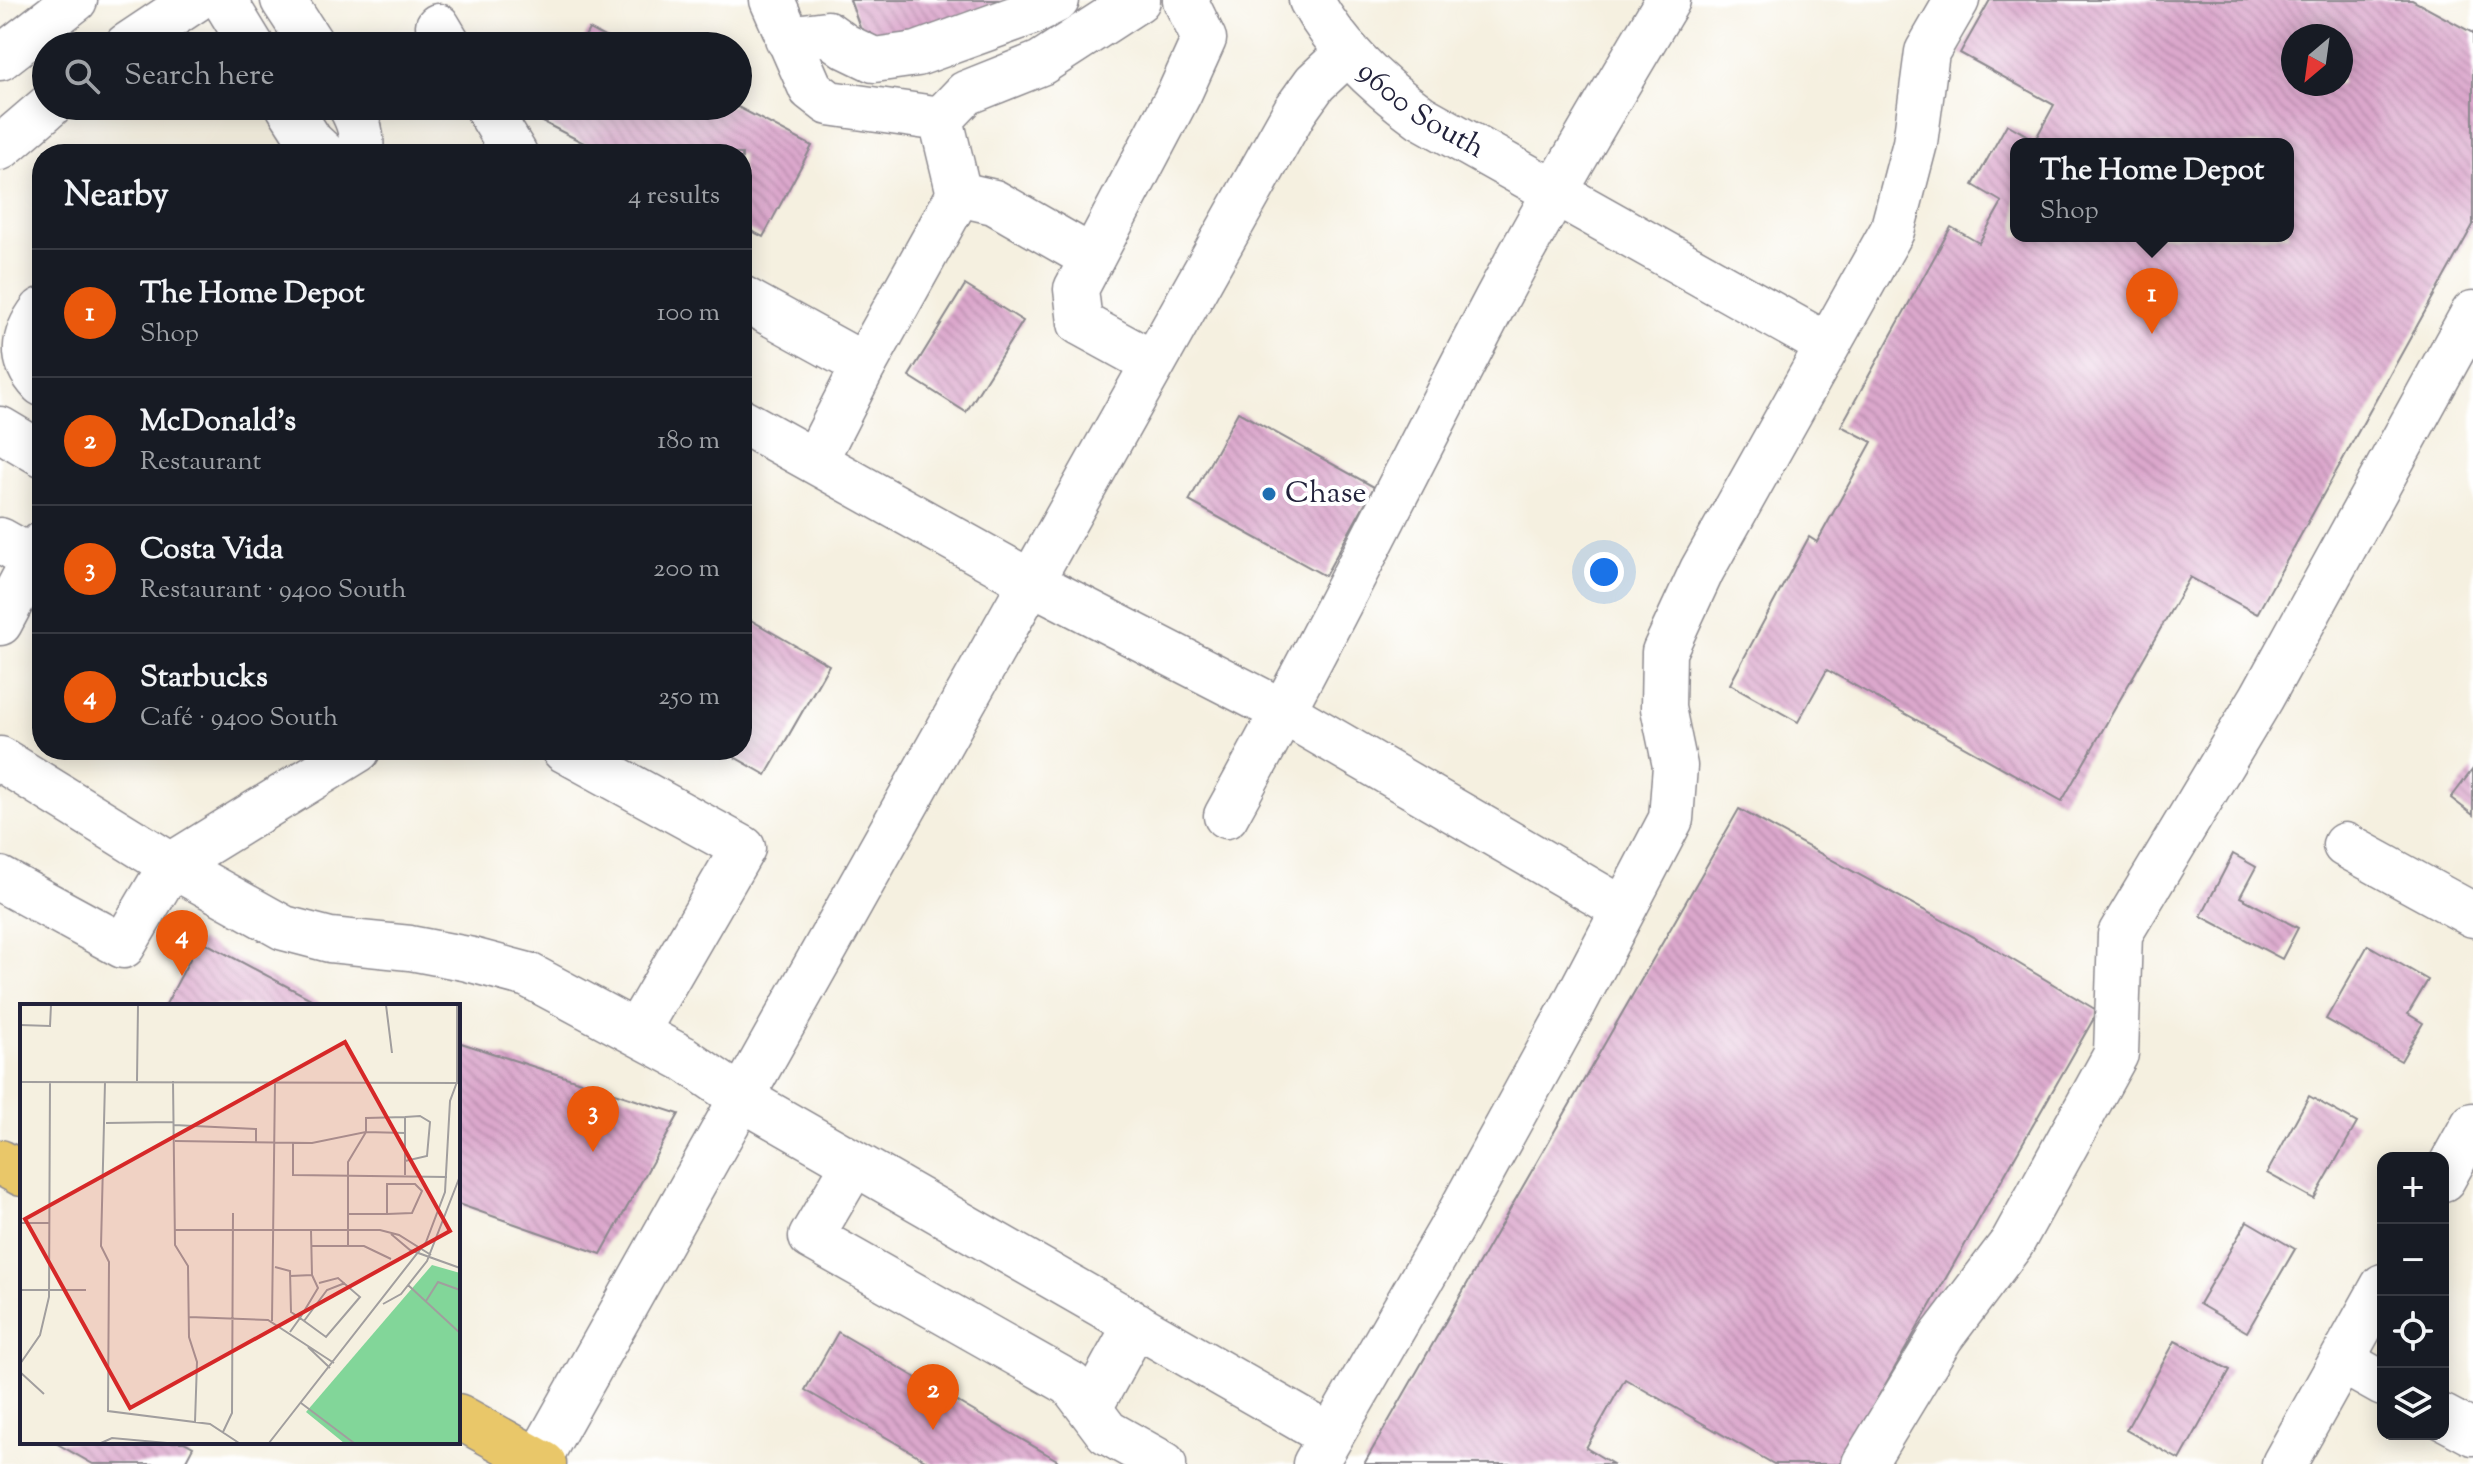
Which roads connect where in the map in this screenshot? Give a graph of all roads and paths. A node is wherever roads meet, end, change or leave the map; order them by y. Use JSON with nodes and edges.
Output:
{"nodes":[{"id":1,"x":75,"y":0,"type":"edge"},
{"id":2,"x":195,"y":0,"type":"edge"},
{"id":3,"x":224,"y":0,"type":"edge"},
{"id":4,"x":283,"y":0,"type":"edge"},
{"id":5,"x":1057,"y":0,"type":"edge"},
{"id":6,"x":1138,"y":0,"type":"edge"},
{"id":7,"x":1185,"y":0,"type":"edge"},
{"id":8,"x":1311,"y":0,"type":"edge"},
{"id":9,"x":1668,"y":0,"type":"edge"},
{"id":10,"x":1957,"y":0,"type":"edge"},
{"id":11,"x":780,"y":19,"type":"edge"},
{"id":12,"x":34,"y":32,"type":"edge"},
{"id":13,"x":147,"y":32,"type":"edge"},
{"id":14,"x":243,"y":32,"type":"edge"},
{"id":15,"x":304,"y":32,"type":"edge"},
{"id":16,"x":32,"y":33,"type":"edge"},
{"id":17,"x":1348,"y":52,"type":"junction"},
{"id":18,"x":0,"y":58,"type":"edge"},
{"id":19,"x":941,"y":119,"type":"junction"},
{"id":20,"x":33,"y":120,"type":"edge"},
{"id":21,"x":297,"y":120,"type":"edge"},
{"id":22,"x":357,"y":120,"type":"edge"},
{"id":23,"x":494,"y":120,"type":"edge"},
{"id":24,"x":313,"y":144,"type":"edge"},
{"id":25,"x":363,"y":144,"type":"edge"},
{"id":26,"x":509,"y":144,"type":"edge"},
{"id":27,"x":0,"y":148,"type":"edge"},
{"id":28,"x":1555,"y":193,"type":"junction"},
{"id":29,"x":959,"y":194,"type":"junction"},
{"id":30,"x":1092,"y":258,"type":"junction"},
{"id":31,"x":752,"y":303,"type":"edge"},
{"id":32,"x":2473,"y":313,"type":"edge"},
{"id":33,"x":32,"y":323,"type":"edge"},
{"id":34,"x":1827,"y":345,"type":"junction"},
{"id":35,"x":1153,"y":363,"type":"junction"},
{"id":36,"x":864,"y":365,"type":"junction"},
{"id":37,"x":32,"y":373,"type":"edge"},
{"id":38,"x":752,"y":426,"type":"edge"},
{"id":39,"x":0,"y":429,"type":"edge"},
{"id":40,"x":32,"y":448,"type":"edge"},
{"id":41,"x":815,"y":461,"type":"junction"},
{"id":42,"x":25,"y":548,"type":"edge"},
{"id":43,"x":1031,"y":582,"type":"junction"},
{"id":44,"x":0,"y":623,"type":"edge"},
{"id":45,"x":1284,"y":712,"type":"junction"},
{"id":46,"x":0,"y":759,"type":"edge"},
{"id":47,"x":342,"y":760,"type":"edge"},
{"id":48,"x":582,"y":760,"type":"edge"},
{"id":49,"x":1226,"y":816,"type":"dead end"},
{"id":50,"x":2345,"y":845,"type":"dead end"},
{"id":51,"x":171,"y":865,"type":"junction"},
{"id":52,"x":0,"y":879,"type":"edge"},
{"id":53,"x":1623,"y":909,"type":"junction"},
{"id":54,"x":2473,"y":915,"type":"edge"},
{"id":55,"x":637,"y":1031,"type":"junction"},
{"id":56,"x":741,"y":1098,"type":"junction"},
{"id":57,"x":2473,"y":1125,"type":"edge"},
{"id":58,"x":0,"y":1162,"type":"edge"},
{"id":59,"x":854,"y":1164,"type":"junction"},
{"id":60,"x":2449,"y":1168,"type":"edge"},
{"id":61,"x":20,"y":1173,"type":"edge"},
{"id":62,"x":2378,"y":1296,"type":"edge"},
{"id":63,"x":1136,"y":1324,"type":"junction"},
{"id":64,"x":2342,"y":1361,"type":"junction"},
{"id":65,"x":2377,"y":1381,"type":"edge"},
{"id":66,"x":1090,"y":1408,"type":"junction"},
{"id":67,"x":460,"y":1417,"type":"edge"},
{"id":68,"x":2449,"y":1420,"type":"edge"},
{"id":69,"x":2473,"y":1433,"type":"edge"},
{"id":70,"x":1323,"y":1450,"type":"edge"},
{"id":71,"x":541,"y":1462,"type":"edge"},
{"id":72,"x":1164,"y":1464,"type":"edge"},
{"id":73,"x":1864,"y":1464,"type":"edge"},
{"id":74,"x":2284,"y":1464,"type":"edge"}],
"edges":[{"from":1,"to":12,"type":"street"},
{"from":2,"to":13,"type":"street"},
{"from":3,"to":14,"type":"street"},
{"from":4,"to":15,"type":"street"},
{"from":5,"to":11,"type":"street"},
{"from":6,"to":19,"type":"street"},
{"from":7,"to":30,"type":"street"},
{"from":8,"to":17,"type":"street","name":"9600 South"},
{"from":9,"to":28,"type":"street"},
{"from":10,"to":34,"type":"street"},
{"from":11,"to":19,"type":"street"},
{"from":16,"to":18,"type":"street"},
{"from":17,"to":28,"type":"street","name":"9600 South"},
{"from":17,"to":35,"type":"street"},
{"from":19,"to":29,"type":"street"},
{"from":20,"to":27,"type":"street"},
{"from":21,"to":24,"type":"street"},
{"from":22,"to":25,"type":"street"},
{"from":23,"to":26,"type":"street"},
{"from":28,"to":34,"type":"street","name":"9600 South"},
{"from":28,"to":45,"type":"street"},
{"from":29,"to":30,"type":"street"},
{"from":29,"to":36,"type":"street"},
{"from":30,"to":35,"type":"street"},
{"from":31,"to":36,"type":"street"},
{"from":32,"to":73,"type":"street"},
{"from":33,"to":37,"type":"street"},
{"from":34,"to":53,"type":"street"},
{"from":35,"to":43,"type":"street"},
{"from":36,"to":41,"type":"street"},
{"from":38,"to":41,"type":"street"},
{"from":39,"to":40,"type":"street"},
{"from":41,"to":43,"type":"street"},
{"from":42,"to":44,"type":"street"},
{"from":43,"to":45,"type":"street"},
{"from":43,"to":56,"type":"street"},
{"from":45,"to":49,"type":"street"},
{"from":45,"to":53,"type":"street"},
{"from":46,"to":51,"type":"street"},
{"from":47,"to":51,"type":"street"},
{"from":48,"to":55,"type":"street"},
{"from":50,"to":54,"type":"street"},
{"from":51,"to":52,"type":"street"},
{"from":51,"to":55,"type":"street"},
{"from":53,"to":70,"type":"street"},
{"from":55,"to":56,"type":"street"},
{"from":56,"to":59,"type":"street"},
{"from":56,"to":71,"type":"street"},
{"from":57,"to":60,"type":"street"},
{"from":58,"to":61,"type":"main road"},
{"from":59,"to":63,"type":"street"},
{"from":59,"to":66,"type":"street"},
{"from":62,"to":64,"type":"street"},
{"from":63,"to":66,"type":"street"},
{"from":63,"to":70,"type":"street"},
{"from":64,"to":65,"type":"street"},
{"from":64,"to":74,"type":"street"},
{"from":66,"to":72,"type":"street"},
{"from":67,"to":71,"type":"main road"},
{"from":68,"to":69,"type":"street"}]}
